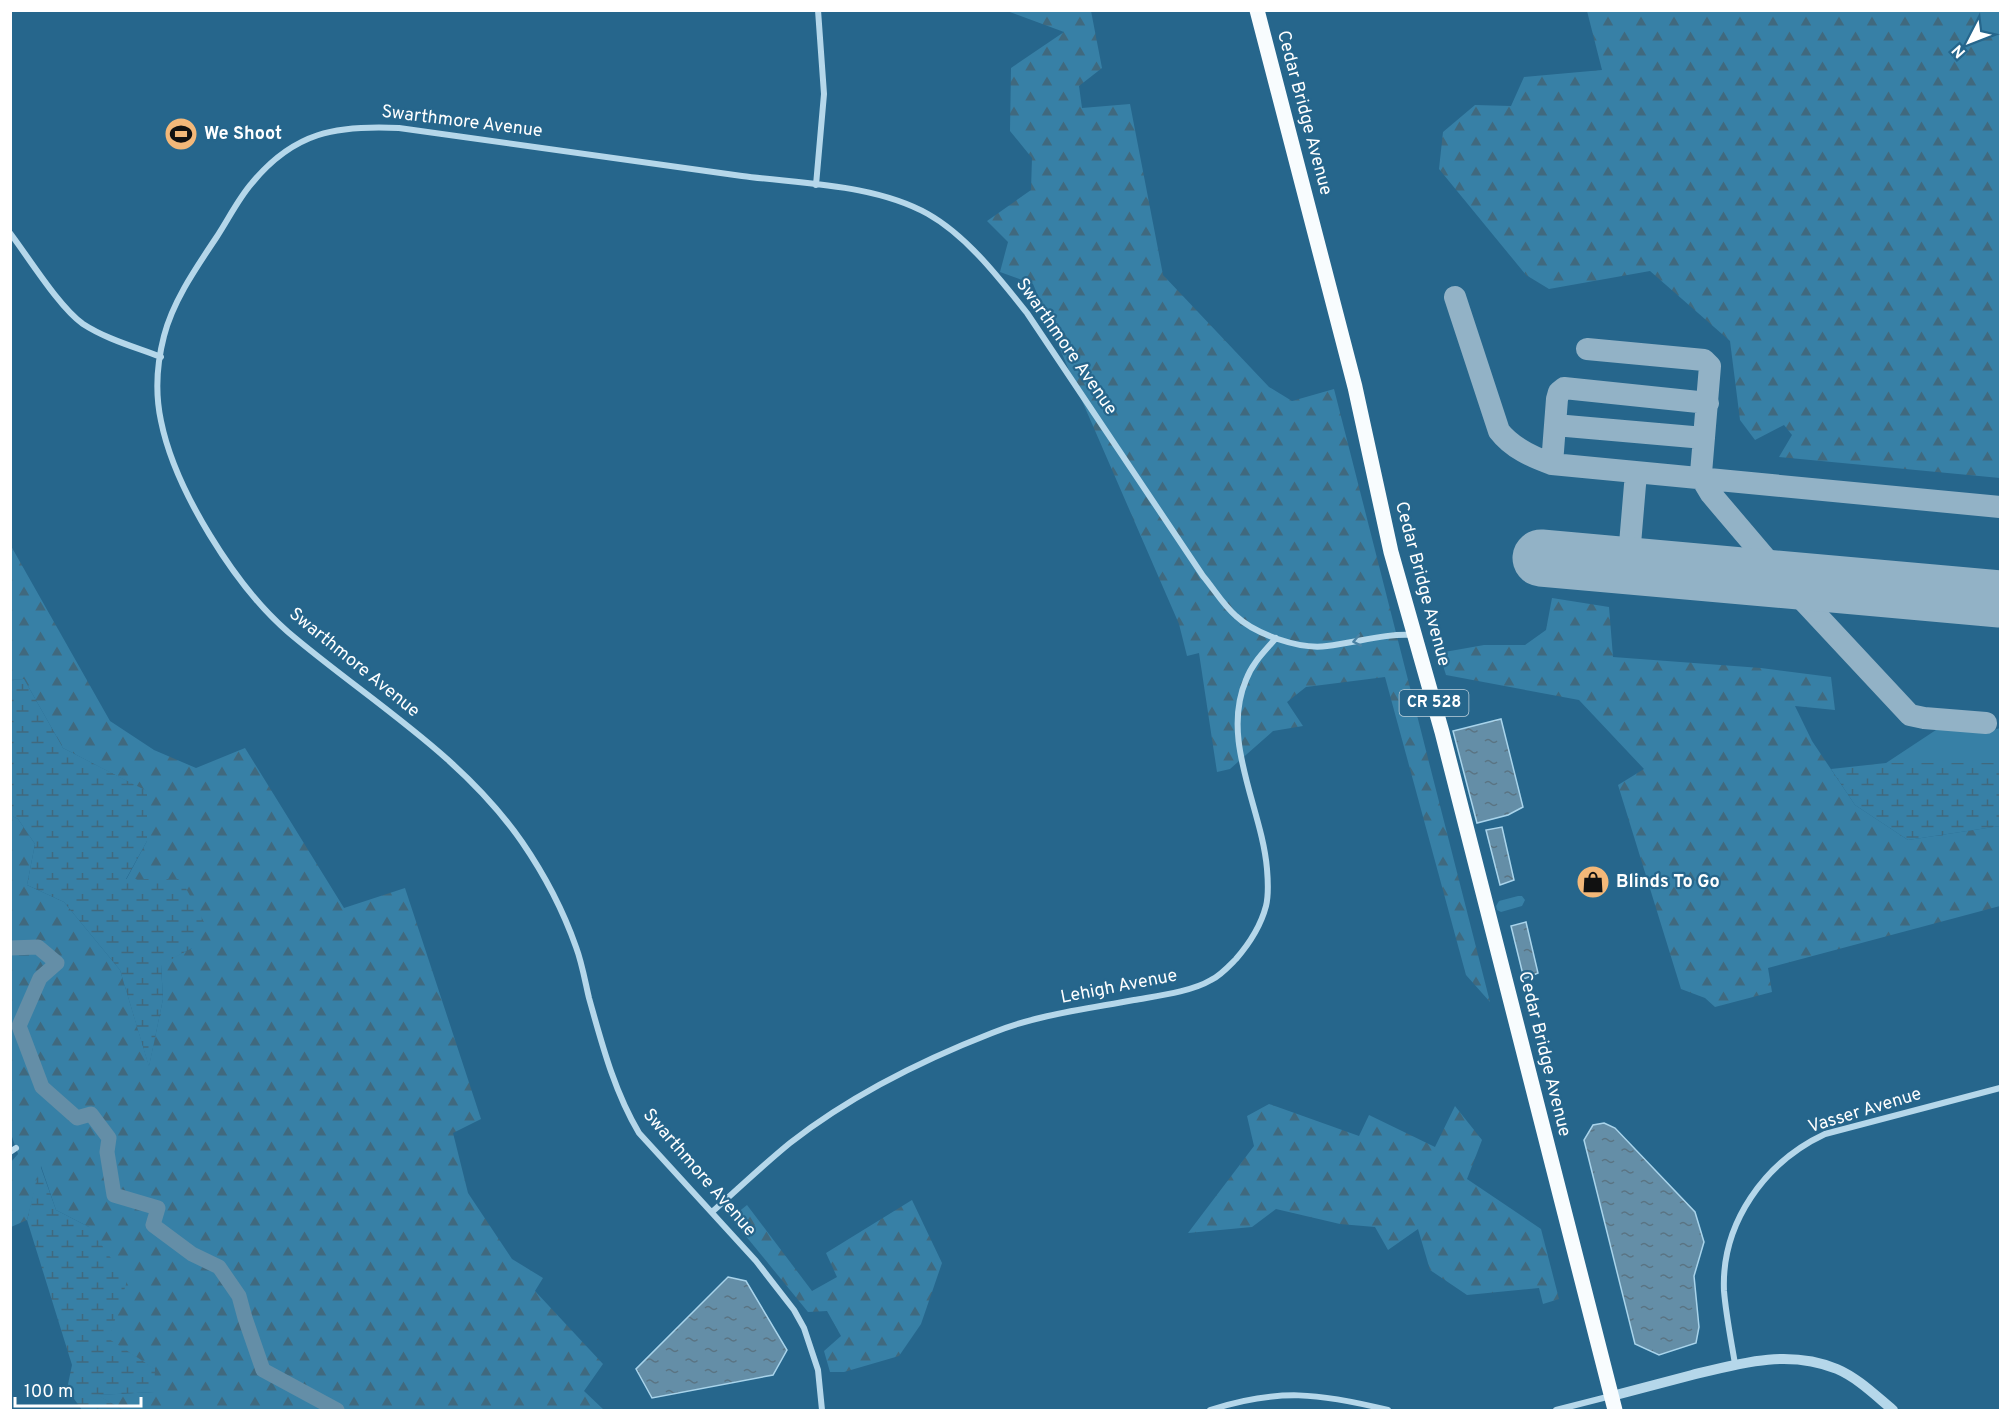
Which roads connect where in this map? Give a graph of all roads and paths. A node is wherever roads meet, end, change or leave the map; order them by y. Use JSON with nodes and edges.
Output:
{"nodes":[{"id":1,"x":819,"y":10,"type":"edge"},
{"id":2,"x":1257,"y":10,"type":"edge"},
{"id":3,"x":816,"y":185,"type":"junction"},
{"id":4,"x":10,"y":233,"type":"edge"},
{"id":5,"x":161,"y":357,"type":"junction"},
{"id":6,"x":1415,"y":635,"type":"junction"},
{"id":7,"x":1276,"y":638,"type":"junction"},
{"id":8,"x":2001,"y":1088,"type":"edge"},
{"id":9,"x":712,"y":1212,"type":"junction"},
{"id":10,"x":1735,"y":1364,"type":"junction"},
{"id":11,"x":1613,"y":1403,"type":"edge"},
{"id":12,"x":822,"y":1410,"type":"edge"},
{"id":13,"x":1210,"y":1410,"type":"edge"},
{"id":14,"x":1388,"y":1410,"type":"edge"},
{"id":15,"x":1556,"y":1410,"type":"edge"},
{"id":16,"x":1893,"y":1410,"type":"edge"}],
"edges":[{"from":1,"to":3,"type":"street"},
{"from":2,"to":6,"type":"main road","name":"Cedar Bridge Avenue","number":"CR 528"},
{"from":3,"to":5,"type":"street","name":"Swarthmore Avenue"},
{"from":3,"to":7,"type":"street","name":"Swarthmore Avenue"},
{"from":4,"to":5,"type":"street"},
{"from":5,"to":9,"type":"street","name":"Swarthmore Avenue"},
{"from":6,"to":7,"type":"street","name":"Swarthmore Avenue","one_way":true},
{"from":6,"to":11,"type":"main road","name":"Cedar Bridge Avenue","number":"CR 528"},
{"from":7,"to":9,"type":"street","name":"Lehigh Avenue"},
{"from":8,"to":10,"type":"street","name":"Vasser Avenue"},
{"from":9,"to":12,"type":"street","name":"Swarthmore Avenue"},
{"from":10,"to":11,"type":"street"},
{"from":10,"to":16,"type":"street"},
{"from":11,"to":15,"type":"street"},
{"from":13,"to":14,"type":"street"}]}
